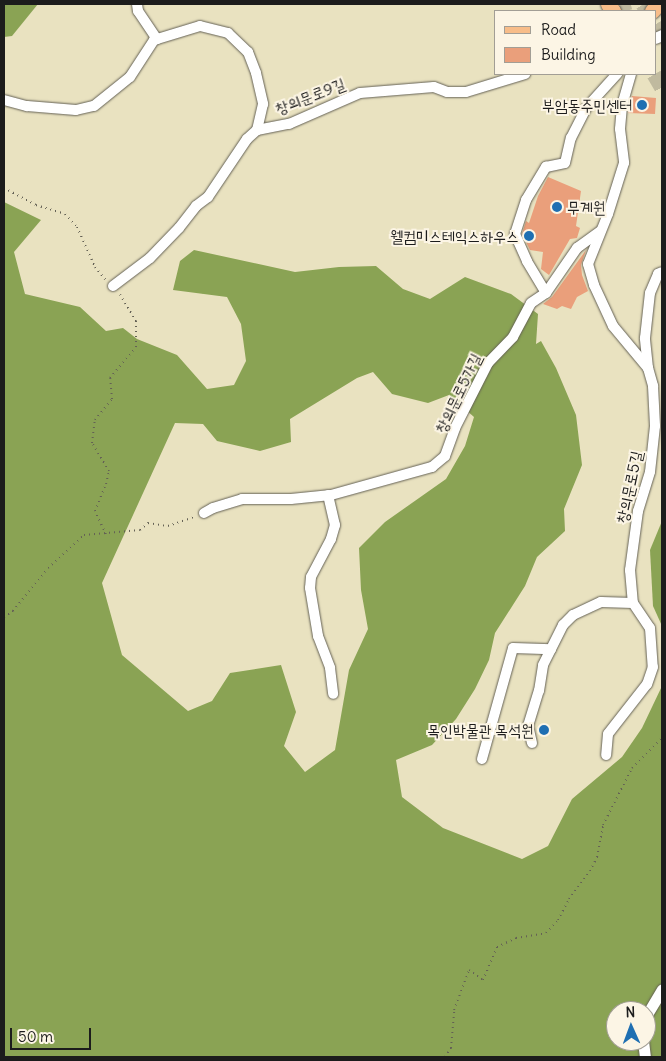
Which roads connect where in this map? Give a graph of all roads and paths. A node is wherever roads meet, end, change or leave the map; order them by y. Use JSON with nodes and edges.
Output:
{"nodes":[{"id":1,"x":138,"y":4,"type":"edge"},
{"id":2,"x":157,"y":39,"type":"junction"},
{"id":3,"x":522,"y":75,"type":"edge"},
{"id":4,"x":616,"y":75,"type":"edge"},
{"id":5,"x":631,"y":75,"type":"edge"},
{"id":6,"x":4,"y":100,"type":"edge"},
{"id":7,"x":257,"y":130,"type":"junction"},
{"id":8,"x":4,"y":188,"type":"edge"},
{"id":9,"x":601,"y":231,"type":"junction"},
{"id":10,"x":662,"y":272,"type":"edge"},
{"id":11,"x":114,"y":285,"type":"junction"},
{"id":12,"x":546,"y":293,"type":"junction"},
{"id":13,"x":648,"y":368,"type":"junction"},
{"id":14,"x":662,"y":413,"type":"edge"},
{"id":15,"x":655,"y":426,"type":"junction"},
{"id":16,"x":328,"y":495,"type":"junction"},
{"id":17,"x":204,"y":514,"type":"joint"},
{"id":18,"x":106,"y":534,"type":"junction"},
{"id":19,"x":633,"y":603,"type":"junction"},
{"id":20,"x":4,"y":617,"type":"edge"},
{"id":21,"x":551,"y":649,"type":"junction"},
{"id":22,"x":333,"y":694,"type":"dead end"},
{"id":23,"x":662,"y":738,"type":"edge"},
{"id":24,"x":532,"y":743,"type":"dead end"},
{"id":25,"x":606,"y":755,"type":"dead end"},
{"id":26,"x":482,"y":759,"type":"dead end"},
{"id":27,"x":662,"y":989,"type":"edge"},
{"id":28,"x":655,"y":1001,"type":"edge"},
{"id":29,"x":445,"y":1057,"type":"edge"}],
"edges":[{"from":1,"to":2,"type":"street"},
{"from":2,"to":6,"type":"street"},
{"from":2,"to":7,"type":"street"},
{"from":3,"to":7,"type":"street","name":"창의문로9길"},
{"from":4,"to":12,"type":"street"},
{"from":5,"to":9,"type":"street","name":"창의문로5길"},
{"from":7,"to":11,"type":"street"},
{"from":8,"to":11,"type":"path"},
{"from":9,"to":12,"type":"street","name":"창의문로5가길"},
{"from":9,"to":13,"type":"street","name":"창의문로5길"},
{"from":10,"to":13,"type":"street"},
{"from":11,"to":18,"type":"path"},
{"from":12,"to":16,"type":"street","name":"창의문로5가길"},
{"from":13,"to":15,"type":"street","name":"창의문로5길"},
{"from":14,"to":15,"type":"street"},
{"from":15,"to":19,"type":"street","name":"창의문로5길"},
{"from":16,"to":17,"type":"street","name":"창의문로5가길"},
{"from":16,"to":22,"type":"street"},
{"from":17,"to":18,"type":"path"},
{"from":18,"to":20,"type":"path"},
{"from":19,"to":21,"type":"street"},
{"from":19,"to":25,"type":"street","name":"창의문로5길"},
{"from":21,"to":24,"type":"street"},
{"from":21,"to":26,"type":"street"},
{"from":23,"to":29,"type":"path"},
{"from":27,"to":28,"type":"street"}]}
